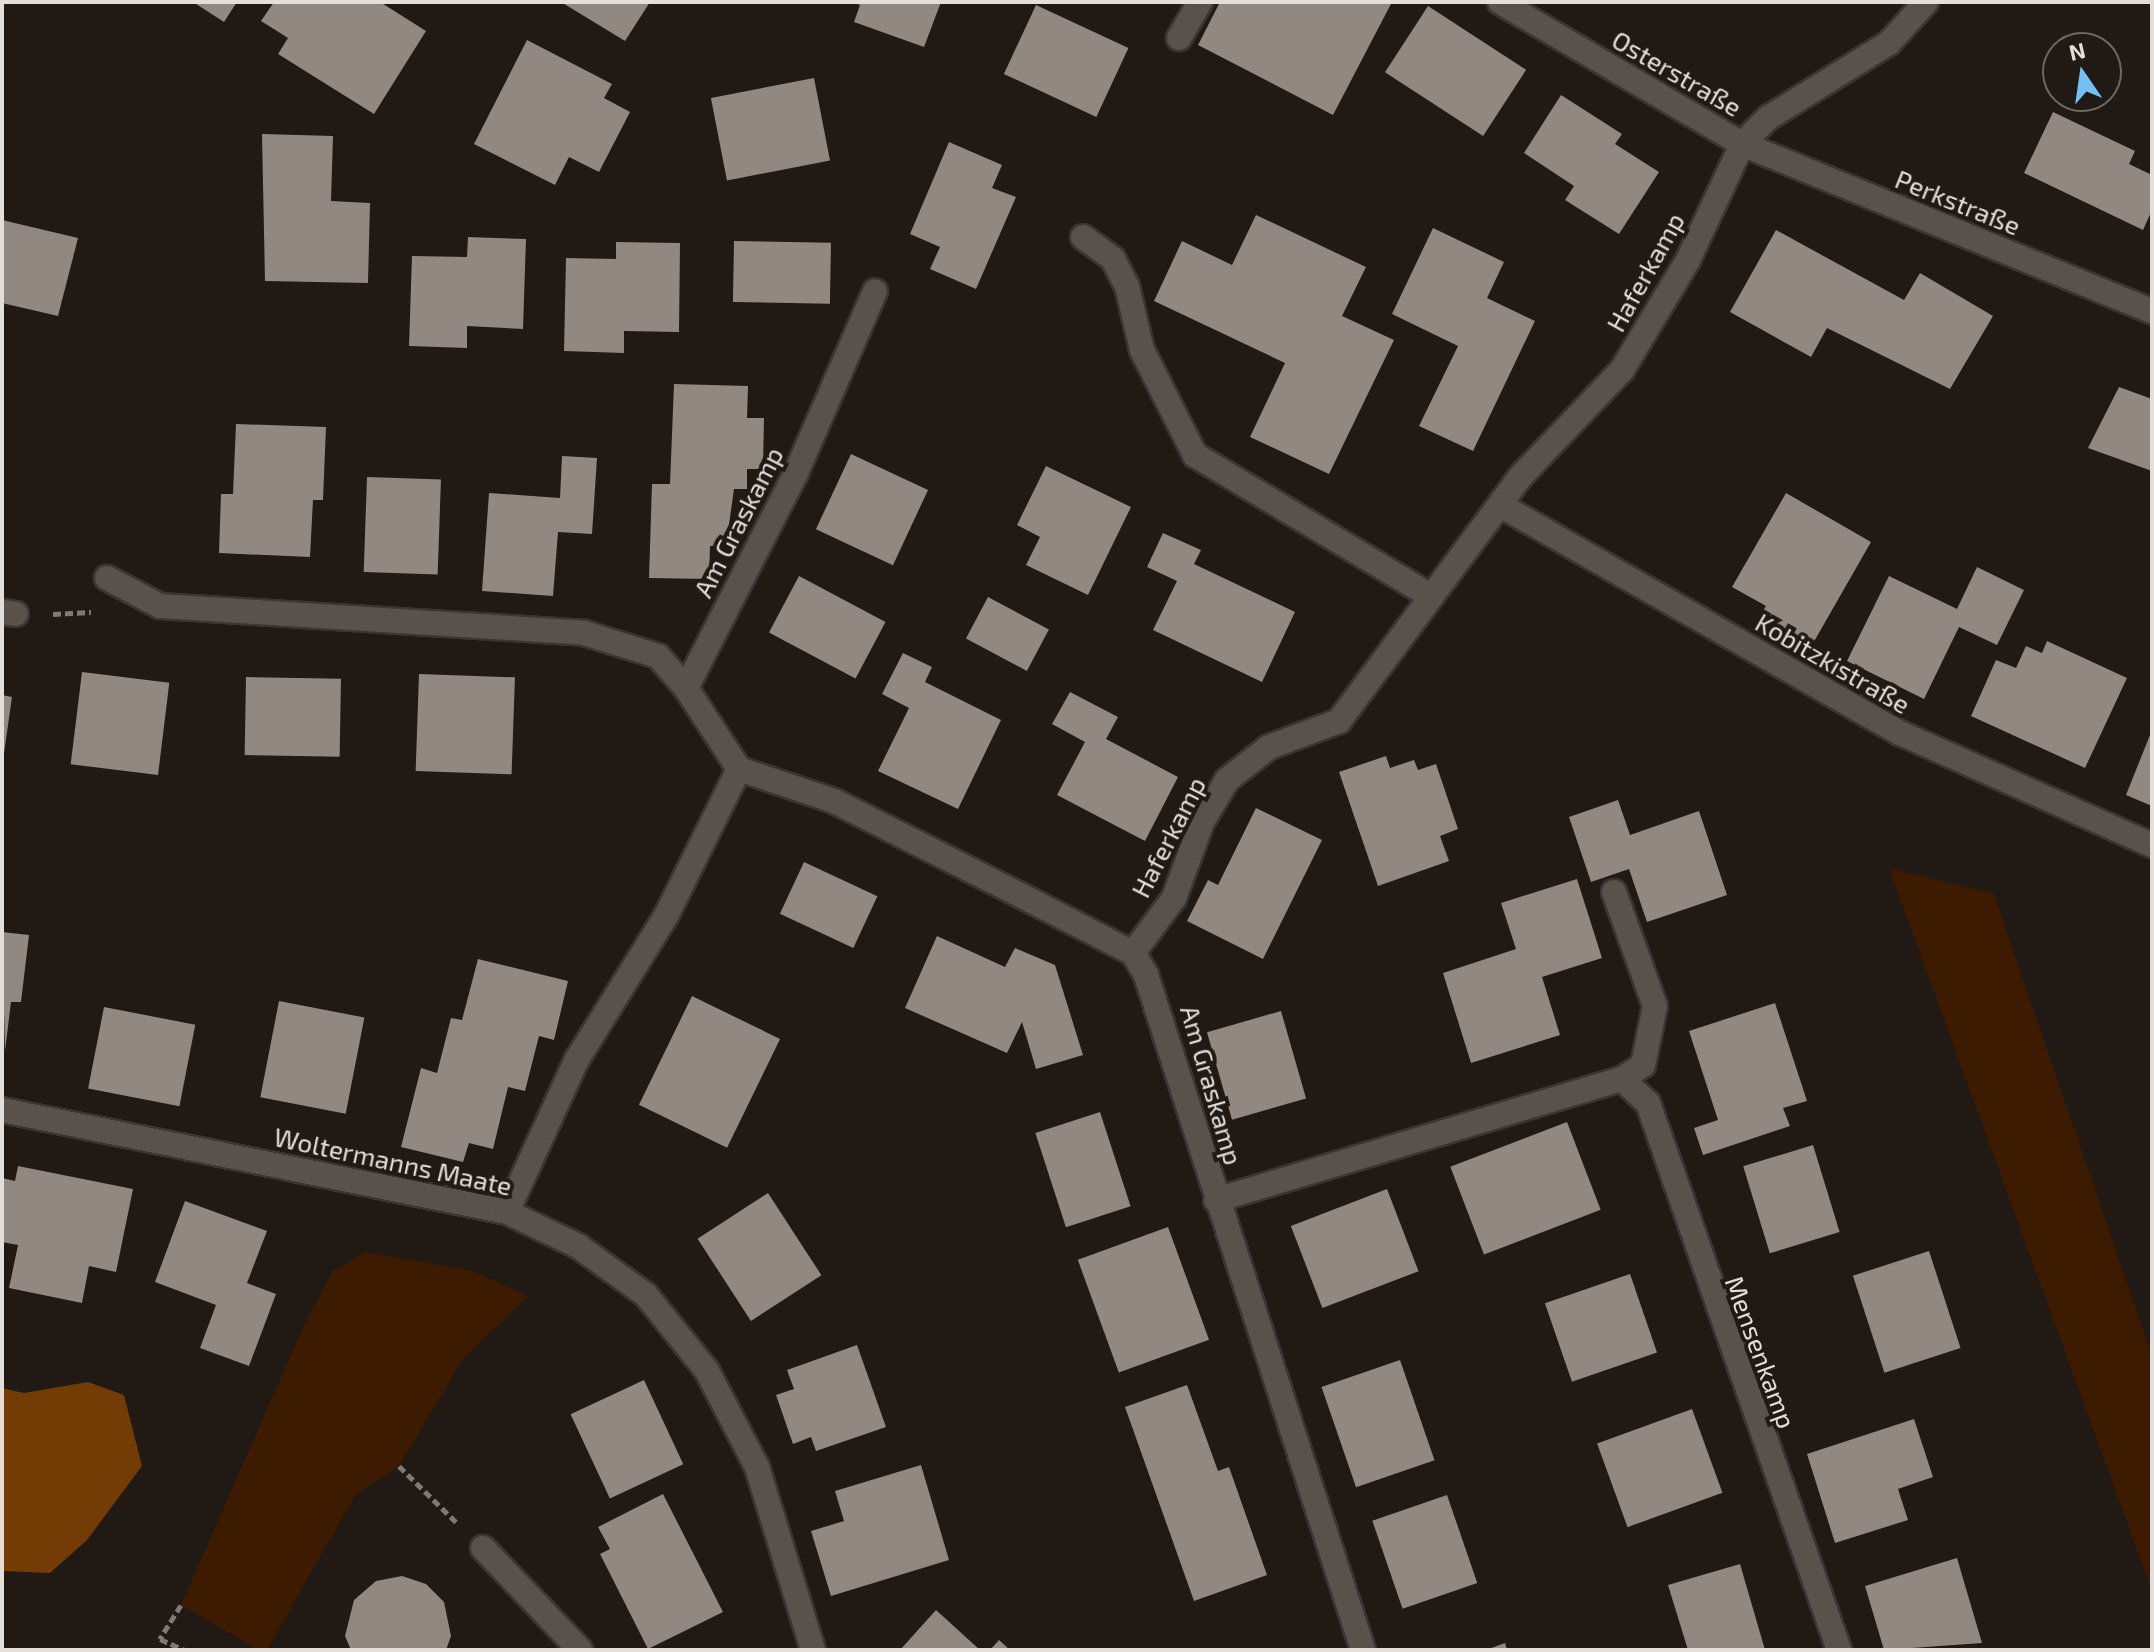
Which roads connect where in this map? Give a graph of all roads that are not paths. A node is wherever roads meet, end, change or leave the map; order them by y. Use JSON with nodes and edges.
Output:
{"nodes":[{"id":1,"x":1200,"y":2,"type":"edge"},
{"id":2,"x":1500,"y":2,"type":"edge"},
{"id":3,"x":1926,"y":2,"type":"edge"},
{"id":4,"x":1179,"y":38,"type":"dead end"},
{"id":5,"x":1742,"y":144,"type":"junction"},
{"id":6,"x":1083,"y":237,"type":"dead end"},
{"id":7,"x":875,"y":291,"type":"dead end"},
{"id":8,"x":2152,"y":311,"type":"edge"},
{"id":9,"x":1500,"y":505,"type":"junction"},
{"id":10,"x":107,"y":578,"type":"dead end"},
{"id":11,"x":1431,"y":596,"type":"junction"},
{"id":12,"x":686,"y":688,"type":"junction"},
{"id":13,"x":739,"y":769,"type":"junction"},
{"id":14,"x":2152,"y":845,"type":"edge"},
{"id":15,"x":1614,"y":892,"type":"dead end"},
{"id":16,"x":1133,"y":953,"type":"junction"},
{"id":17,"x":1622,"y":1079,"type":"junction"},
{"id":18,"x":2,"y":1110,"type":"edge"},
{"id":19,"x":1216,"y":1200,"type":"junction"},
{"id":20,"x":507,"y":1212,"type":"junction"},
{"id":21,"x":483,"y":1548,"type":"road end"},
{"id":22,"x":580,"y":1650,"type":"edge"},
{"id":23,"x":813,"y":1650,"type":"edge"},
{"id":24,"x":1363,"y":1650,"type":"edge"},
{"id":25,"x":1839,"y":1650,"type":"edge"}],
"edges":[{"from":1,"to":4,"type":"street"},
{"from":2,"to":5,"type":"street","name":"Osterstraße"},
{"from":3,"to":5,"type":"street","name":"Haferkamp"},
{"from":5,"to":8,"type":"street","name":"Perkstraße"},
{"from":5,"to":9,"type":"street","name":"Haferkamp"},
{"from":6,"to":11,"type":"street"},
{"from":7,"to":12,"type":"street","name":"Am Graskamp"},
{"from":9,"to":11,"type":"street","name":"Haferkamp"},
{"from":9,"to":14,"type":"street","name":"Kobitzkistraße"},
{"from":10,"to":12,"type":"street"},
{"from":11,"to":16,"type":"street","name":"Haferkamp"},
{"from":12,"to":13,"type":"street"},
{"from":13,"to":16,"type":"street"},
{"from":13,"to":20,"type":"street"},
{"from":15,"to":17,"type":"street"},
{"from":16,"to":19,"type":"street","name":"Am Graskamp"},
{"from":17,"to":19,"type":"street"},
{"from":17,"to":25,"type":"street","name":"Mensenkamp"},
{"from":18,"to":20,"type":"street","name":"Woltermanns Maate"},
{"from":19,"to":24,"type":"street","name":"Am Graskamp"},
{"from":20,"to":23,"type":"street","name":"Woltermanns Maate"},
{"from":21,"to":22,"type":"street"}]}
